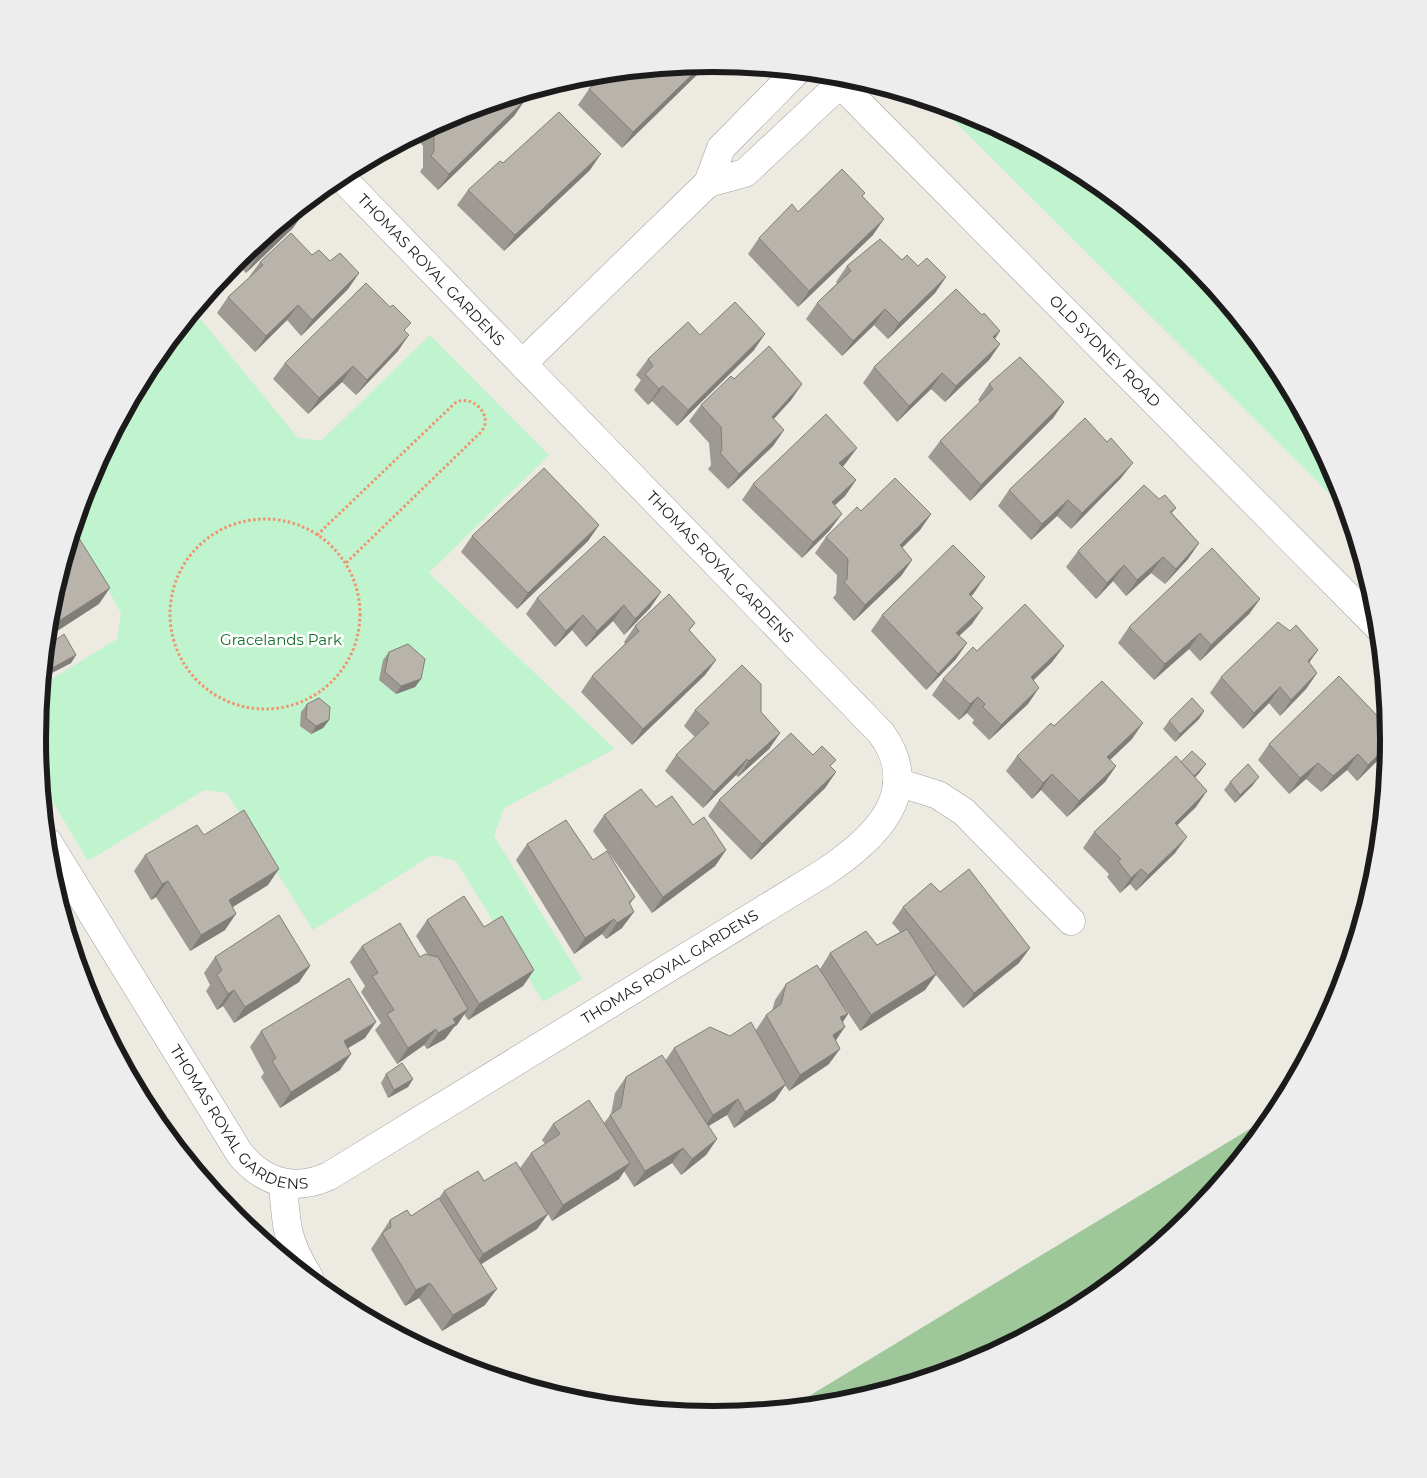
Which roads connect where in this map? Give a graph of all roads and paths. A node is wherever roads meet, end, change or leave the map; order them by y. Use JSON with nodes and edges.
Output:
{"nodes":[{"id":1,"x":792,"y":76,"type":"edge"},
{"id":2,"x":832,"y":83,"type":"edge"},
{"id":3,"x":840,"y":84,"type":"edge"},
{"id":4,"x":346,"y":182,"type":"edge"},
{"id":5,"x":708,"y":183,"type":"junction"},
{"id":6,"x":523,"y":363,"type":"junction"},
{"id":7,"x":317,"y":535,"type":"junction"},
{"id":8,"x":346,"y":563,"type":"junction"},
{"id":9,"x":1370,"y":618,"type":"edge"},
{"id":10,"x":897,"y":782,"type":"junction"},
{"id":11,"x":57,"y":857,"type":"edge"},
{"id":12,"x":1071,"y":921,"type":"dead end"},
{"id":13,"x":283,"y":1183,"type":"junction"},
{"id":14,"x":298,"y":1261,"type":"edge"}],
"edges":[{"from":1,"to":5,"type":"street"},
{"from":2,"to":5,"type":"street"},
{"from":3,"to":9,"type":"street","name":"OLD SYDNEY ROAD"},
{"from":4,"to":6,"type":"street","name":"THOMAS ROYAL GARDENS"},
{"from":5,"to":6,"type":"street"},
{"from":6,"to":10,"type":"street","name":"THOMAS ROYAL GARDENS"},
{"from":7,"to":8,"type":"path"},
{"from":7,"to":8,"type":"path"},
{"from":7,"to":8,"type":"path"},
{"from":10,"to":12,"type":"street"},
{"from":10,"to":13,"type":"street","name":"THOMAS ROYAL GARDENS"},
{"from":11,"to":13,"type":"street","name":"THOMAS ROYAL GARDENS"},
{"from":13,"to":14,"type":"street"}]}
